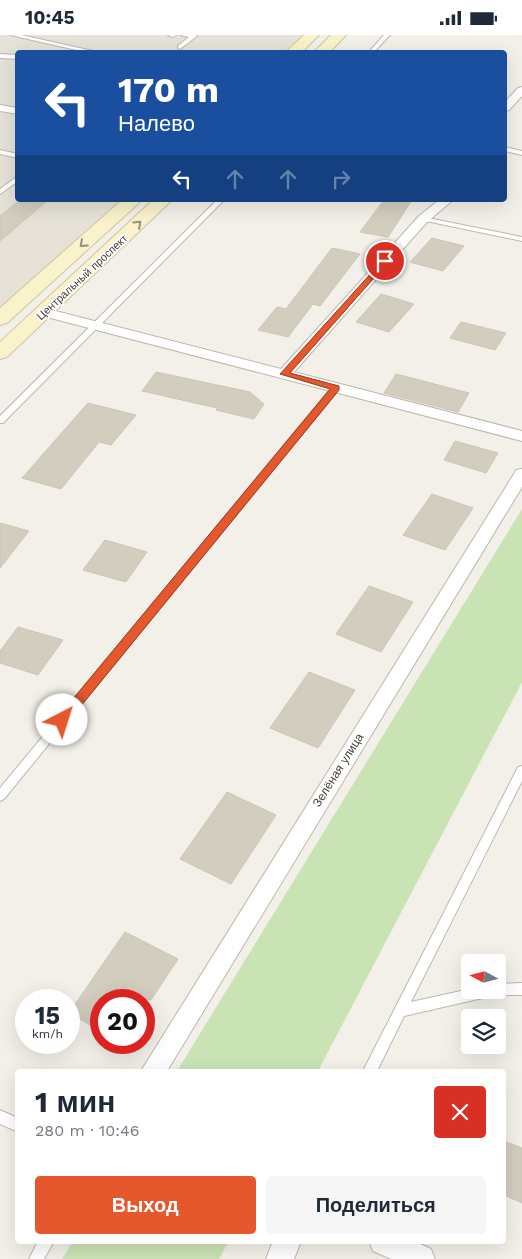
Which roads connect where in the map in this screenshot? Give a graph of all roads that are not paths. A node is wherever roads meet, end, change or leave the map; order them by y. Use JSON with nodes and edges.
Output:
{"nodes":[{"id":1,"x":13,"y":35,"type":"edge"},
{"id":2,"x":183,"y":35,"type":"edge"},
{"id":3,"x":312,"y":35,"type":"edge"},
{"id":4,"x":339,"y":35,"type":"edge"},
{"id":5,"x":388,"y":35,"type":"edge"},
{"id":6,"x":180,"y":47,"type":"dead end"},
{"id":7,"x":86,"y":50,"type":"edge"},
{"id":8,"x":295,"y":50,"type":"edge"},
{"id":9,"x":323,"y":50,"type":"edge"},
{"id":10,"x":373,"y":50,"type":"edge"},
{"id":11,"x":0,"y":56,"type":"edge"},
{"id":12,"x":15,"y":57,"type":"edge"},
{"id":13,"x":522,"y":90,"type":"edge"},
{"id":14,"x":507,"y":106,"type":"edge"},
{"id":15,"x":0,"y":108,"type":"edge"},
{"id":16,"x":15,"y":110,"type":"edge"},
{"id":17,"x":507,"y":149,"type":"edge"},
{"id":18,"x":0,"y":152,"type":"edge"},
{"id":19,"x":522,"y":153,"type":"edge"},
{"id":20,"x":15,"y":155,"type":"edge"},
{"id":21,"x":15,"y":180,"type":"edge"},
{"id":22,"x":0,"y":192,"type":"edge"},
{"id":23,"x":131,"y":202,"type":"edge"},
{"id":24,"x":161,"y":202,"type":"edge"},
{"id":25,"x":219,"y":202,"type":"edge"},
{"id":26,"x":444,"y":202,"type":"edge"},
{"id":27,"x":423,"y":219,"type":"junction"},
{"id":28,"x":522,"y":239,"type":"edge"},
{"id":29,"x":44,"y":313,"type":"junction"},
{"id":30,"x":0,"y":319,"type":"edge"},
{"id":31,"x":95,"y":326,"type":"junction"},
{"id":32,"x":0,"y":353,"type":"edge"},
{"id":33,"x":284,"y":374,"type":"junction"},
{"id":34,"x":336,"y":388,"type":"junction"},
{"id":35,"x":0,"y":421,"type":"edge"},
{"id":36,"x":522,"y":436,"type":"edge"},
{"id":37,"x":522,"y":474,"type":"edge"},
{"id":38,"x":522,"y":770,"type":"edge"},
{"id":39,"x":0,"y":796,"type":"edge"},
{"id":40,"x":522,"y":989,"type":"edge"},
{"id":41,"x":506,"y":990,"type":"edge"},
{"id":42,"x":461,"y":997,"type":"edge"},
{"id":43,"x":400,"y":1011,"type":"junction"},
{"id":44,"x":154,"y":1068,"type":"edge"},
{"id":45,"x":371,"y":1069,"type":"edge"},
{"id":46,"x":0,"y":1117,"type":"edge"},
{"id":47,"x":15,"y":1124,"type":"edge"},
{"id":48,"x":45,"y":1244,"type":"edge"},
{"id":49,"x":286,"y":1244,"type":"edge"},
{"id":50,"x":388,"y":1244,"type":"edge"},
{"id":51,"x":36,"y":1259,"type":"edge"},
{"id":52,"x":280,"y":1259,"type":"edge"},
{"id":53,"x":421,"y":1259,"type":"edge"}],
"edges":[{"from":1,"to":7,"type":"lane"},
{"from":2,"to":6,"type":"lane"},
{"from":3,"to":8,"type":"street"},
{"from":4,"to":9,"type":"street"},
{"from":5,"to":10,"type":"lane"},
{"from":11,"to":12,"type":"lane"},
{"from":13,"to":14,"type":"street"},
{"from":15,"to":16,"type":"street"},
{"from":17,"to":19,"type":"lane"},
{"from":18,"to":20,"type":"lane"},
{"from":21,"to":22,"type":"lane"},
{"from":23,"to":30,"type":"street","name":"Центральный проспект","one_way":true},
{"from":29,"to":24,"type":"street","name":"Центральный проспект","one_way":true},
{"from":25,"to":31,"type":"lane"},
{"from":26,"to":27,"type":"street"},
{"from":27,"to":28,"type":"lane"},
{"from":27,"to":33,"type":"street"},
{"from":29,"to":31,"type":"street"},
{"from":29,"to":32,"type":"street","name":"Центральный проспект"},
{"from":31,"to":33,"type":"street"},
{"from":31,"to":35,"type":"lane"},
{"from":33,"to":34,"type":"street"},
{"from":34,"to":36,"type":"street"},
{"from":34,"to":39,"type":"lane"},
{"from":37,"to":44,"type":"street","name":"Зелёная улица"},
{"from":38,"to":43,"type":"lane"},
{"from":40,"to":41,"type":"lane"},
{"from":42,"to":43,"type":"lane"},
{"from":43,"to":45,"type":"lane"},
{"from":46,"to":47,"type":"lane"},
{"from":48,"to":51,"type":"lane"},
{"from":49,"to":52,"type":"street"},
{"from":50,"to":53,"type":"street"}]}
